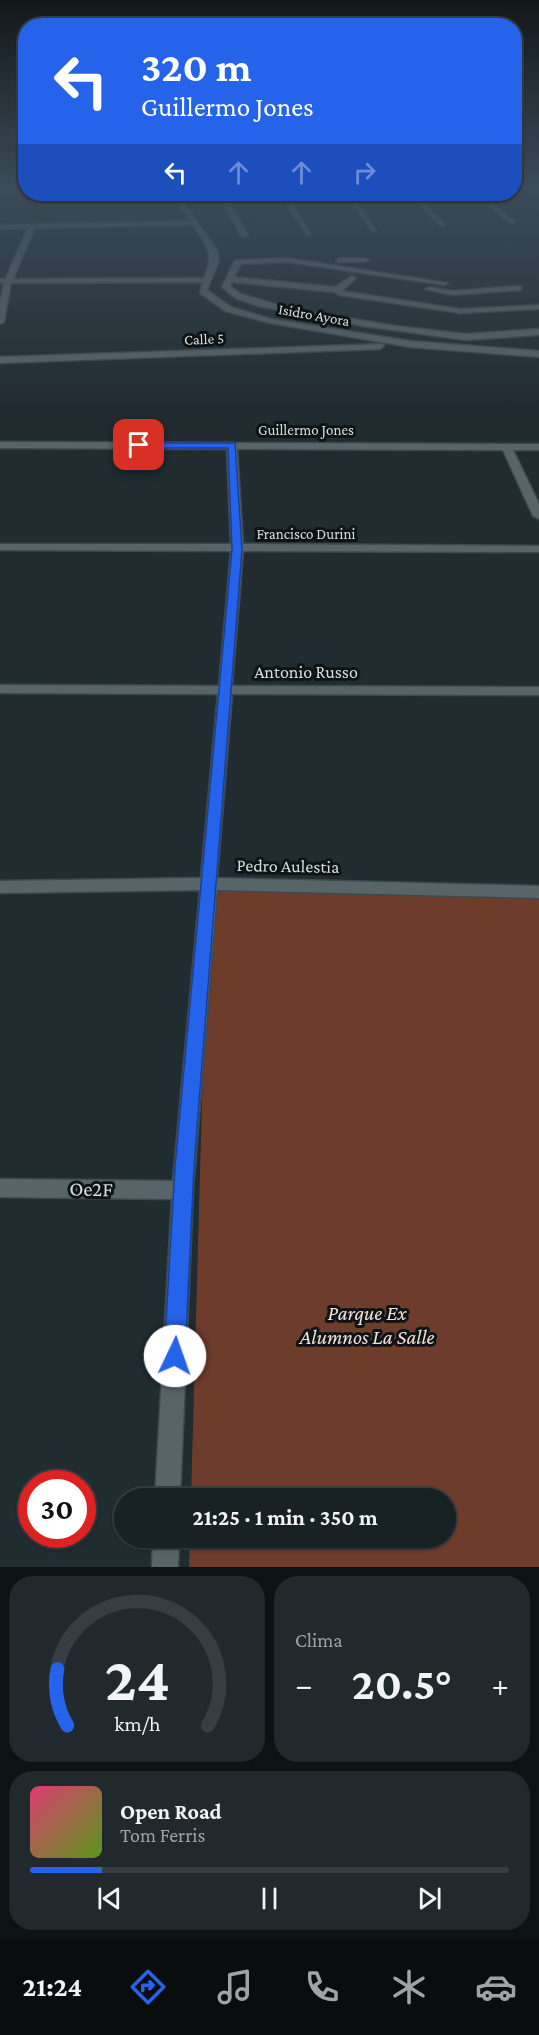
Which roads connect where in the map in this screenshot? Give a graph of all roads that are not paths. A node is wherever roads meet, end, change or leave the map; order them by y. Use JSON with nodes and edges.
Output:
{"nodes":[{"id":1,"x":15,"y":259,"type":"edge"},
{"id":2,"x":365,"y":260,"type":"dead end"},
{"id":3,"x":215,"y":261,"type":"joint"},
{"id":4,"x":238,"y":262,"type":"junction"},
{"id":5,"x":306,"y":263,"type":"junction"},
{"id":6,"x":352,"y":278,"type":"junction"},
{"id":7,"x":228,"y":279,"type":"junction"},
{"id":8,"x":207,"y":280,"type":"junction"},
{"id":9,"x":4,"y":281,"type":"edge"},
{"id":10,"x":444,"y":283,"type":"dead end"},
{"id":11,"x":518,"y":288,"type":"dead end"},
{"id":12,"x":341,"y":292,"type":"junction"},
{"id":13,"x":338,"y":302,"type":"dead end"},
{"id":14,"x":539,"y":307,"type":"edge"},
{"id":15,"x":331,"y":309,"type":"dead end"},
{"id":16,"x":324,"y":316,"type":"junction"},
{"id":17,"x":0,"y":322,"type":"edge"},
{"id":18,"x":539,"y":332,"type":"edge"},
{"id":19,"x":410,"y":344,"type":"junction"},
{"id":20,"x":539,"y":354,"type":"edge"},
{"id":21,"x":0,"y":360,"type":"edge"},
{"id":22,"x":0,"y":445,"type":"edge"},
{"id":23,"x":232,"y":445,"type":"junction"},
{"id":24,"x":507,"y":447,"type":"junction"},
{"id":25,"x":539,"y":447,"type":"edge"},
{"id":26,"x":539,"y":516,"type":"edge"},
{"id":27,"x":0,"y":547,"type":"edge"},
{"id":28,"x":237,"y":549,"type":"junction"},
{"id":29,"x":539,"y":549,"type":"edge"},
{"id":30,"x":0,"y":689,"type":"edge"},
{"id":31,"x":224,"y":689,"type":"junction"},
{"id":32,"x":539,"y":691,"type":"edge"},
{"id":33,"x":208,"y":884,"type":"junction"},
{"id":34,"x":0,"y":887,"type":"edge"},
{"id":35,"x":539,"y":892,"type":"edge"},
{"id":36,"x":0,"y":1188,"type":"edge"},
{"id":37,"x":183,"y":1190,"type":"junction"},
{"id":38,"x":168,"y":1488,"type":"edge"},
{"id":39,"x":166,"y":1548,"type":"edge"},
{"id":40,"x":165,"y":1567,"type":"edge"}],
"edges":[{"from":1,"to":9,"type":"street"},
{"from":2,"to":5,"type":"street"},
{"from":3,"to":4,"type":"street"},
{"from":3,"to":8,"type":"street"},
{"from":4,"to":5,"type":"street"},
{"from":4,"to":6,"type":"street"},
{"from":4,"to":7,"type":"street"},
{"from":5,"to":10,"type":"street"},
{"from":6,"to":11,"type":"street"},
{"from":6,"to":12,"type":"street"},
{"from":7,"to":12,"type":"street"},
{"from":7,"to":16,"type":"street"},
{"from":8,"to":9,"type":"street"},
{"from":8,"to":19,"type":"street","name":"Isidro Ayora"},
{"from":9,"to":17,"type":"street"},
{"from":12,"to":13,"type":"street"},
{"from":12,"to":14,"type":"street"},
{"from":15,"to":16,"type":"street"},
{"from":16,"to":18,"type":"street"},
{"from":19,"to":20,"type":"street","name":"Isidro Ayora"},
{"from":19,"to":21,"type":"street","name":"Calle 5"},
{"from":22,"to":23,"type":"street","name":"Guillermo Jones"},
{"from":23,"to":24,"type":"street","name":"Guillermo Jones"},
{"from":23,"to":28,"type":"street"},
{"from":24,"to":25,"type":"street","name":"Guillermo Jones"},
{"from":24,"to":26,"type":"street"},
{"from":27,"to":28,"type":"street","name":"Francisco Durini"},
{"from":28,"to":29,"type":"street","name":"Francisco Durini"},
{"from":28,"to":31,"type":"street"},
{"from":30,"to":31,"type":"street","name":"Antonio Russo"},
{"from":31,"to":32,"type":"street","name":"Antonio Russo"},
{"from":31,"to":33,"type":"street"},
{"from":33,"to":34,"type":"street","name":"Pedro Aulestia"},
{"from":33,"to":35,"type":"street","name":"Pedro Aulestia"},
{"from":33,"to":37,"type":"street"},
{"from":36,"to":37,"type":"street","name":"Oe2F"},
{"from":37,"to":38,"type":"street"},
{"from":39,"to":40,"type":"street"}]}
